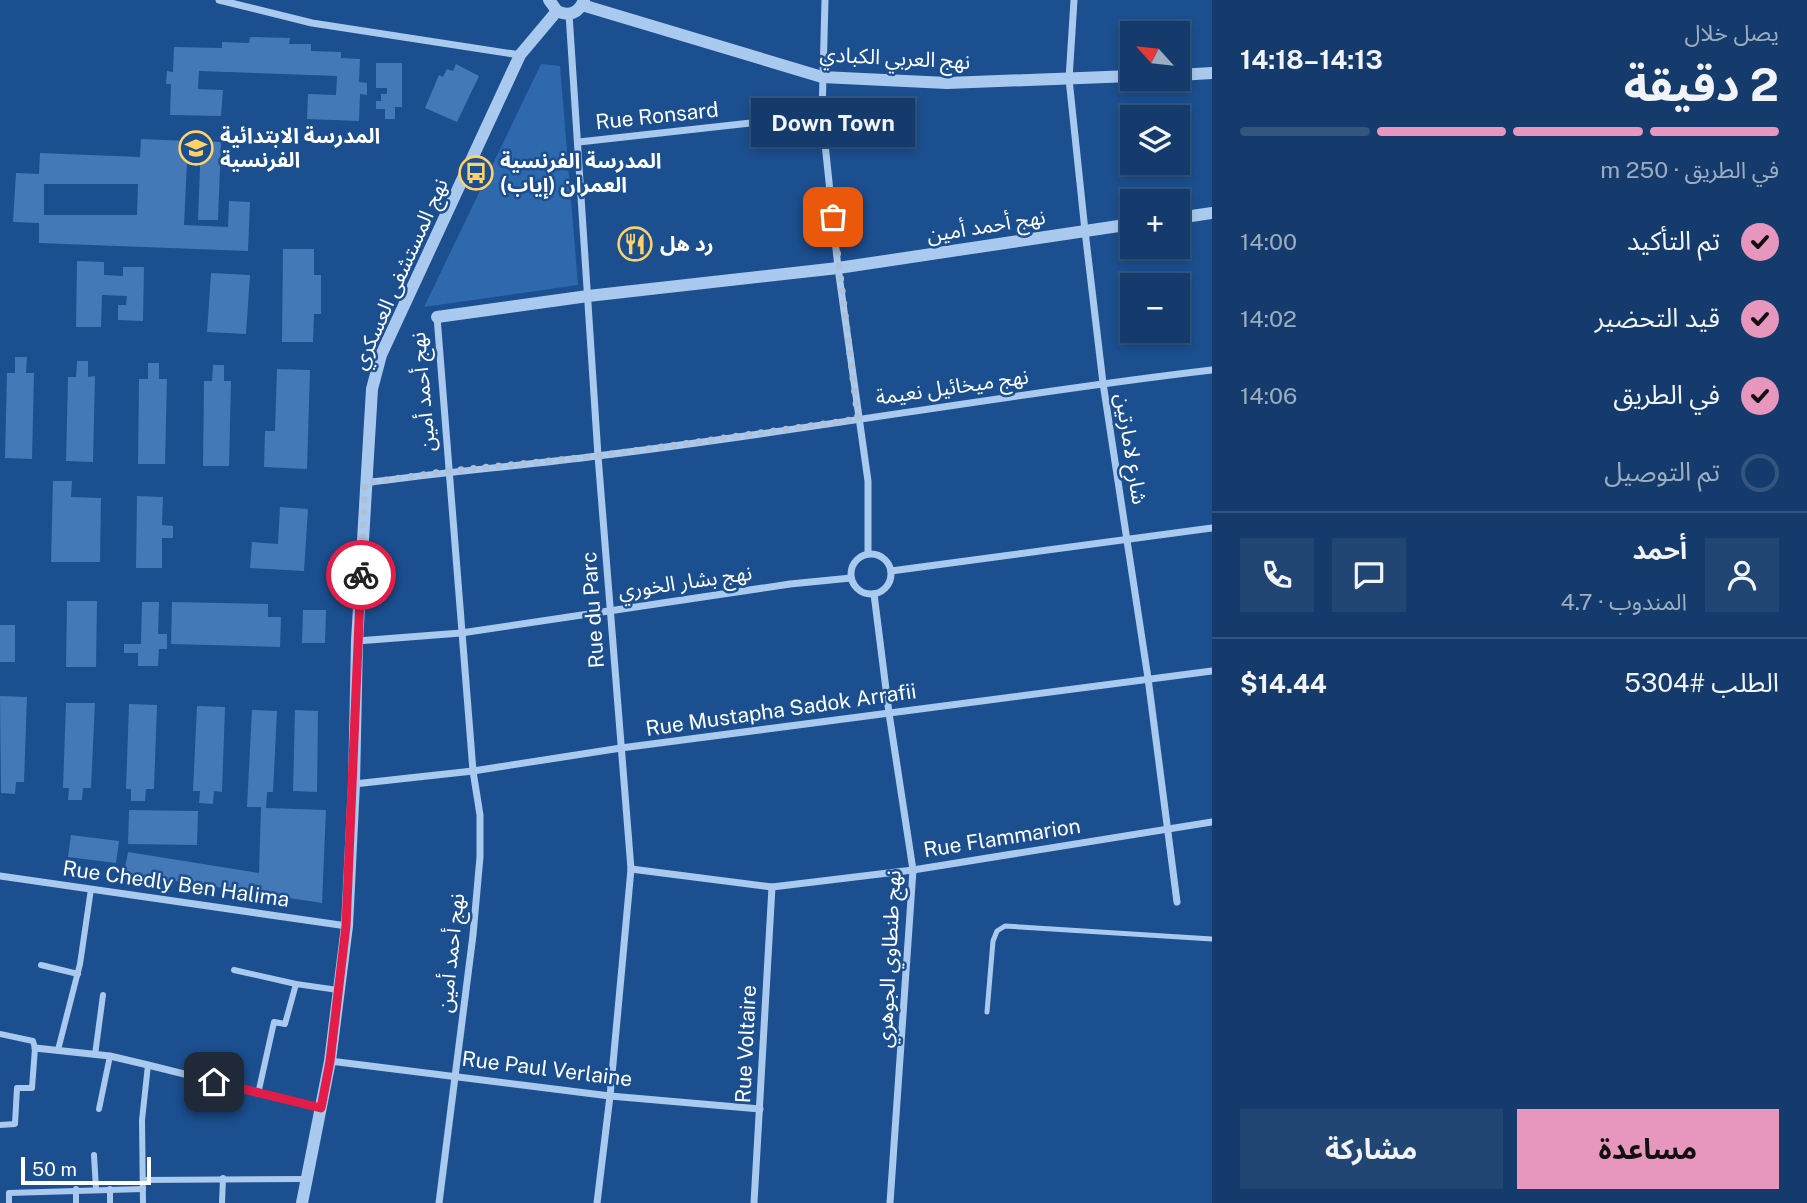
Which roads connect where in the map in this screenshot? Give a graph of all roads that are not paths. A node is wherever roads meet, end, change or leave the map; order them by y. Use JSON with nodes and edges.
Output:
{"nodes":[{"id":1,"x":219,"y":0,"type":"edge"},
{"id":2,"x":825,"y":0,"type":"edge"},
{"id":3,"x":1074,"y":0,"type":"edge"},
{"id":4,"x":583,"y":3,"type":"edge"},
{"id":5,"x":558,"y":9,"type":"edge"},
{"id":6,"x":520,"y":55,"type":"junction"},
{"id":7,"x":1212,"y":73,"type":"edge"},
{"id":8,"x":1190,"y":74,"type":"edge"},
{"id":9,"x":822,"y":77,"type":"junction"},
{"id":10,"x":1120,"y":77,"type":"edge"},
{"id":11,"x":1069,"y":79,"type":"junction"},
{"id":12,"x":822,"y":115,"type":"junction"},
{"id":13,"x":579,"y":142,"type":"junction"},
{"id":14,"x":1212,"y":213,"type":"edge"},
{"id":15,"x":1190,"y":216,"type":"edge"},
{"id":16,"x":1120,"y":226,"type":"edge"},
{"id":17,"x":1085,"y":231,"type":"junction"},
{"id":18,"x":838,"y":268,"type":"junction"},
{"id":19,"x":588,"y":296,"type":"junction"},
{"id":20,"x":437,"y":317,"type":"joint"},
{"id":21,"x":1212,"y":370,"type":"edge"},
{"id":22,"x":1103,"y":383,"type":"junction"},
{"id":23,"x":858,"y":419,"type":"junction"},
{"id":24,"x":598,"y":456,"type":"junction"},
{"id":25,"x":449,"y":471,"type":"junction"},
{"id":26,"x":365,"y":483,"type":"junction"},
{"id":27,"x":1212,"y":528,"type":"edge"},
{"id":28,"x":1128,"y":539,"type":"junction"},
{"id":29,"x":868,"y":554,"type":"junction"},
{"id":30,"x":891,"y":571,"type":"junction"},
{"id":31,"x":851,"y":578,"type":"junction"},
{"id":32,"x":874,"y":594,"type":"junction"},
{"id":33,"x":611,"y":610,"type":"junction"},
{"id":34,"x":461,"y":633,"type":"junction"},
{"id":35,"x":357,"y":641,"type":"junction"},
{"id":36,"x":1212,"y":671,"type":"edge"},
{"id":37,"x":1149,"y":678,"type":"junction"},
{"id":38,"x":889,"y":713,"type":"junction"},
{"id":39,"x":621,"y":748,"type":"junction"},
{"id":40,"x":472,"y":771,"type":"junction"},
{"id":41,"x":354,"y":784,"type":"junction"},
{"id":42,"x":1212,"y":822,"type":"edge"},
{"id":43,"x":1168,"y":828,"type":"junction"},
{"id":44,"x":631,"y":869,"type":"junction"},
{"id":45,"x":914,"y":870,"type":"junction"},
{"id":46,"x":0,"y":876,"type":"edge"},
{"id":47,"x":772,"y":887,"type":"junction"},
{"id":48,"x":91,"y":889,"type":"junction"},
{"id":49,"x":1177,"y":902,"type":"dead end"},
{"id":50,"x":346,"y":926,"type":"junction"},
{"id":51,"x":1212,"y":939,"type":"edge"},
{"id":52,"x":41,"y":965,"type":"dead end"},
{"id":53,"x":234,"y":970,"type":"dead end"},
{"id":54,"x":78,"y":974,"type":"junction"},
{"id":55,"x":296,"y":984,"type":"junction"},
{"id":56,"x":338,"y":990,"type":"junction"},
{"id":57,"x":103,"y":995,"type":"dead end"},
{"id":58,"x":987,"y":1012,"type":"dead end"},
{"id":59,"x":0,"y":1034,"type":"edge"},
{"id":60,"x":35,"y":1048,"type":"junction"},
{"id":61,"x":58,"y":1050,"type":"junction"},
{"id":62,"x":95,"y":1055,"type":"junction"},
{"id":63,"x":110,"y":1056,"type":"junction"},
{"id":64,"x":330,"y":1061,"type":"junction"},
{"id":65,"x":149,"y":1065,"type":"junction"},
{"id":66,"x":455,"y":1075,"type":"junction"},
{"id":67,"x":258,"y":1094,"type":"junction"},
{"id":68,"x":610,"y":1096,"type":"junction"},
{"id":69,"x":321,"y":1108,"type":"junction"},
{"id":70,"x":99,"y":1109,"type":"dead end"},
{"id":71,"x":760,"y":1109,"type":"junction"},
{"id":72,"x":0,"y":1125,"type":"edge"},
{"id":73,"x":94,"y":1155,"type":"dead end"},
{"id":74,"x":223,"y":1178,"type":"junction"},
{"id":75,"x":308,"y":1179,"type":"junction"},
{"id":76,"x":143,"y":1180,"type":"junction"},
{"id":77,"x":76,"y":1189,"type":"junction"},
{"id":78,"x":96,"y":1189,"type":"junction"},
{"id":79,"x":110,"y":1189,"type":"junction"},
{"id":80,"x":143,"y":1189,"type":"junction"},
{"id":81,"x":9,"y":1203,"type":"edge"},
{"id":82,"x":76,"y":1203,"type":"edge"},
{"id":83,"x":110,"y":1203,"type":"edge"},
{"id":84,"x":143,"y":1203,"type":"edge"},
{"id":85,"x":222,"y":1203,"type":"edge"},
{"id":86,"x":302,"y":1203,"type":"edge"},
{"id":87,"x":439,"y":1203,"type":"edge"},
{"id":88,"x":597,"y":1203,"type":"edge"},
{"id":89,"x":754,"y":1203,"type":"edge"},
{"id":90,"x":890,"y":1203,"type":"edge"}],
"edges":[{"from":1,"to":6,"type":"street"},
{"from":2,"to":9,"type":"street"},
{"from":3,"to":11,"type":"street","name":"شارع لامارتين"},
{"from":4,"to":5,"type":"street","name":"نهج المستشفى العسكري"},
{"from":4,"to":9,"type":"street","name":"نهج العربي الكبادي"},
{"from":5,"to":6,"type":"street","name":"نهج المستشفى العسكري"},
{"from":5,"to":13,"type":"street","name":"Rue du Parc"},
{"from":6,"to":26,"type":"street","name":"نهج المستشفى العسكري"},
{"from":7,"to":8,"type":"street"},
{"from":9,"to":11,"type":"street","name":"نهج العربي الكبادي"},
{"from":9,"to":12,"type":"street"},
{"from":10,"to":11,"type":"street","name":"نهج العربي الكبادي"},
{"from":11,"to":17,"type":"street","name":"شارع لامارتين"},
{"from":12,"to":13,"type":"street","name":"Rue Ronsard"},
{"from":12,"to":18,"type":"street"},
{"from":13,"to":19,"type":"street","name":"Rue du Parc"},
{"from":14,"to":15,"type":"street"},
{"from":16,"to":17,"type":"street","name":"نهج أحمد أمين"},
{"from":17,"to":18,"type":"street","name":"نهج أحمد أمين"},
{"from":17,"to":22,"type":"street","name":"شارع لامارتين"},
{"from":18,"to":19,"type":"street","name":"نهج أحمد أمين"},
{"from":18,"to":23,"type":"street"},
{"from":19,"to":20,"type":"street","name":"نهج أحمد أمين"},
{"from":19,"to":24,"type":"street","name":"Rue du Parc"},
{"from":20,"to":25,"type":"street","name":"نهج أحمد أمين"},
{"from":21,"to":22,"type":"street","name":"نهج ميخائيل نعيمة"},
{"from":22,"to":23,"type":"street","name":"نهج ميخائيل نعيمة"},
{"from":22,"to":28,"type":"street","name":"شارع لامارتين"},
{"from":23,"to":24,"type":"street","name":"نهج ميخائيل نعيمة"},
{"from":23,"to":29,"type":"street"},
{"from":24,"to":25,"type":"street","name":"نهج ميخائيل نعيمة"},
{"from":24,"to":33,"type":"street","name":"Rue du Parc"},
{"from":25,"to":26,"type":"street","name":"نهج ميخائيل نعيمة"},
{"from":25,"to":34,"type":"street","name":"نهج أحمد أمين"},
{"from":26,"to":35,"type":"street","name":"نهج المستشفى العسكري"},
{"from":27,"to":28,"type":"street"},
{"from":28,"to":30,"type":"street"},
{"from":28,"to":37,"type":"street","name":"شارع لامارتين"},
{"from":29,"to":30,"type":"street"},
{"from":29,"to":31,"type":"street"},
{"from":30,"to":32,"type":"street"},
{"from":31,"to":32,"type":"street"},
{"from":31,"to":33,"type":"street","name":"نهج بشار الخوري"},
{"from":32,"to":38,"type":"street","name":"نهج طنطاوي الجوهري"},
{"from":33,"to":34,"type":"street","name":"نهج بشار الخوري"},
{"from":33,"to":39,"type":"street","name":"Rue du Parc"},
{"from":34,"to":35,"type":"street","name":"نهج بشار الخوري"},
{"from":34,"to":40,"type":"street","name":"نهج أحمد أمين"},
{"from":35,"to":41,"type":"street","name":"نهج المستشفى العسكري"},
{"from":36,"to":37,"type":"street","name":"Rue Mustapha Sadok Arrafii"},
{"from":37,"to":38,"type":"street","name":"Rue Mustapha Sadok Arrafii"},
{"from":37,"to":43,"type":"street","name":"شارع لامارتين"},
{"from":38,"to":39,"type":"street","name":"Rue Mustapha Sadok Arrafii"},
{"from":38,"to":45,"type":"street","name":"نهج طنطاوي الجوهري"},
{"from":39,"to":40,"type":"street","name":"Rue Mustapha Sadok Arrafii"},
{"from":39,"to":44,"type":"street","name":"Rue du Parc"},
{"from":40,"to":41,"type":"street","name":"Rue Mustapha Sadok Arrafii"},
{"from":40,"to":66,"type":"street","name":"نهج أحمد أمين"},
{"from":41,"to":50,"type":"street","name":"نهج المستشفى العسكري"},
{"from":42,"to":43,"type":"street","name":"Rue Flammarion"},
{"from":43,"to":45,"type":"street","name":"Rue Flammarion"},
{"from":43,"to":49,"type":"street","name":"شارع لامارتين"},
{"from":44,"to":47,"type":"street","name":"Rue Flammarion"},
{"from":44,"to":68,"type":"street","name":"Rue du Parc"},
{"from":45,"to":47,"type":"street","name":"Rue Flammarion"},
{"from":45,"to":90,"type":"street","name":"نهج طنطاوي الجوهري"},
{"from":46,"to":48,"type":"street","name":"Rue Chedly Ben Halima"},
{"from":47,"to":71,"type":"street","name":"Rue Voltaire"},
{"from":48,"to":50,"type":"street","name":"Rue Chedly Ben Halima"},
{"from":48,"to":54,"type":"street"},
{"from":50,"to":56,"type":"street","name":"نهج المستشفى العسكري"},
{"from":51,"to":58,"type":"lane"},
{"from":52,"to":54,"type":"street"},
{"from":53,"to":55,"type":"street"},
{"from":54,"to":61,"type":"street"},
{"from":55,"to":56,"type":"street"},
{"from":55,"to":67,"type":"street"},
{"from":56,"to":64,"type":"street","name":"نهج المستشفى العسكري"},
{"from":57,"to":62,"type":"street"},
{"from":59,"to":60,"type":"street"},
{"from":60,"to":61,"type":"street"},
{"from":60,"to":72,"type":"street"},
{"from":61,"to":62,"type":"street"},
{"from":62,"to":63,"type":"street"},
{"from":63,"to":65,"type":"street"},
{"from":63,"to":70,"type":"street"},
{"from":64,"to":66,"type":"street","name":"Rue Paul Verlaine"},
{"from":64,"to":69,"type":"street","name":"نهج المستشفى العسكري"},
{"from":65,"to":67,"type":"street"},
{"from":65,"to":76,"type":"street"},
{"from":66,"to":68,"type":"street","name":"Rue Paul Verlaine"},
{"from":66,"to":87,"type":"street","name":"نهج أحمد أمين"},
{"from":67,"to":69,"type":"street"},
{"from":68,"to":71,"type":"street","name":"Rue Paul Verlaine"},
{"from":68,"to":88,"type":"street","name":"Rue du Parc"},
{"from":69,"to":75,"type":"street","name":"نهج المستشفى العسكري"},
{"from":71,"to":89,"type":"street","name":"Rue Voltaire"},
{"from":73,"to":78,"type":"street"},
{"from":74,"to":75,"type":"street"},
{"from":74,"to":76,"type":"street"},
{"from":74,"to":85,"type":"street"},
{"from":75,"to":86,"type":"street","name":"نهج المستشفى العسكري"},
{"from":76,"to":80,"type":"street"},
{"from":77,"to":78,"type":"street"},
{"from":77,"to":81,"type":"street"},
{"from":77,"to":82,"type":"street"},
{"from":78,"to":79,"type":"street"},
{"from":79,"to":80,"type":"street"},
{"from":79,"to":83,"type":"street"},
{"from":80,"to":84,"type":"street"}]}
